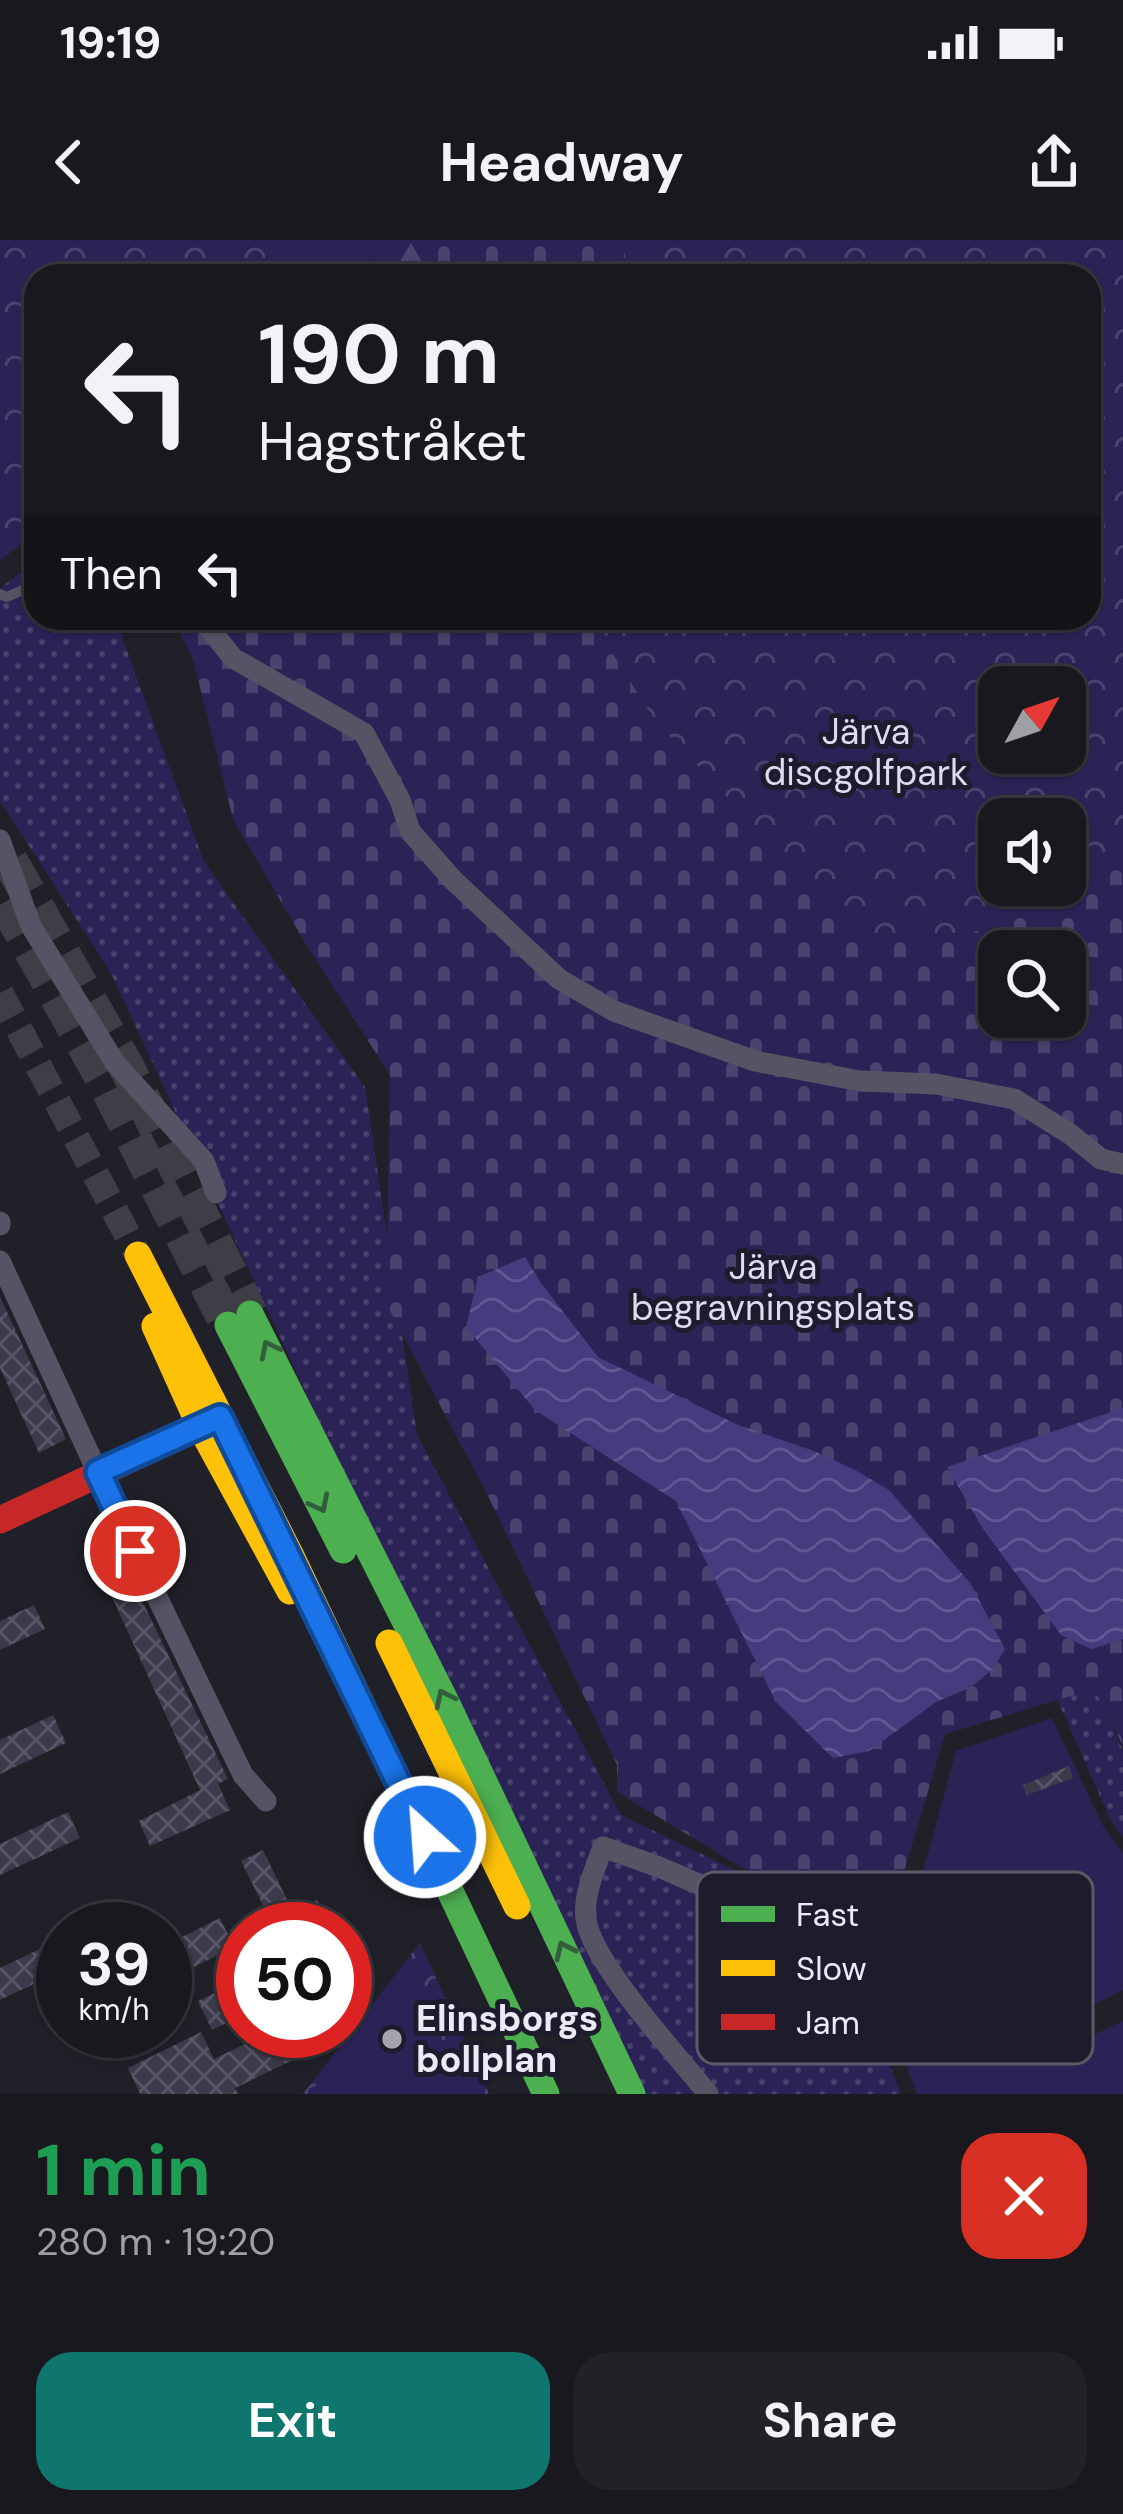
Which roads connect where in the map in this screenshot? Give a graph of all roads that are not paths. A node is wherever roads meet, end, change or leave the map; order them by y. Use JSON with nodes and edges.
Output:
{"nodes":[{"id":1,"x":211,"y":630,"type":"edge"},
{"id":2,"x":0,"y":840,"type":"edge"},
{"id":3,"x":1123,"y":1164,"type":"edge"},
{"id":4,"x":216,"y":1193,"type":"dead end"},
{"id":5,"x":132,"y":1258,"type":"tunnel mouth"},
{"id":6,"x":0,"y":1261,"type":"edge"},
{"id":7,"x":239,"y":1320,"type":"tunnel mouth"},
{"id":8,"x":210,"y":1422,"type":"junction"},
{"id":9,"x":98,"y":1472,"type":"junction"},
{"id":10,"x":0,"y":1520,"type":"edge"},
{"id":11,"x":266,"y":1801,"type":"dead end"},
{"id":12,"x":483,"y":1807,"type":"junction"},
{"id":13,"x":697,"y":1883,"type":"edge"},
{"id":14,"x":546,"y":2094,"type":"edge"},
{"id":15,"x":605,"y":2094,"type":"edge"},
{"id":16,"x":632,"y":2094,"type":"edge"},
{"id":17,"x":708,"y":2094,"type":"edge"}],
"edges":[{"from":1,"to":3,"type":"street"},
{"from":2,"to":4,"type":"street"},
{"from":5,"to":8,"type":"main road"},
{"from":6,"to":9,"type":"street"},
{"from":7,"to":12,"type":"main road"},
{"from":8,"to":9,"type":"main road"},
{"from":8,"to":14,"type":"main road"},
{"from":9,"to":10,"type":"main road"},
{"from":9,"to":11,"type":"street"},
{"from":12,"to":15,"type":"main road"},
{"from":16,"to":12,"type":"main road","one_way":true},
{"from":13,"to":17,"type":"street"}]}
